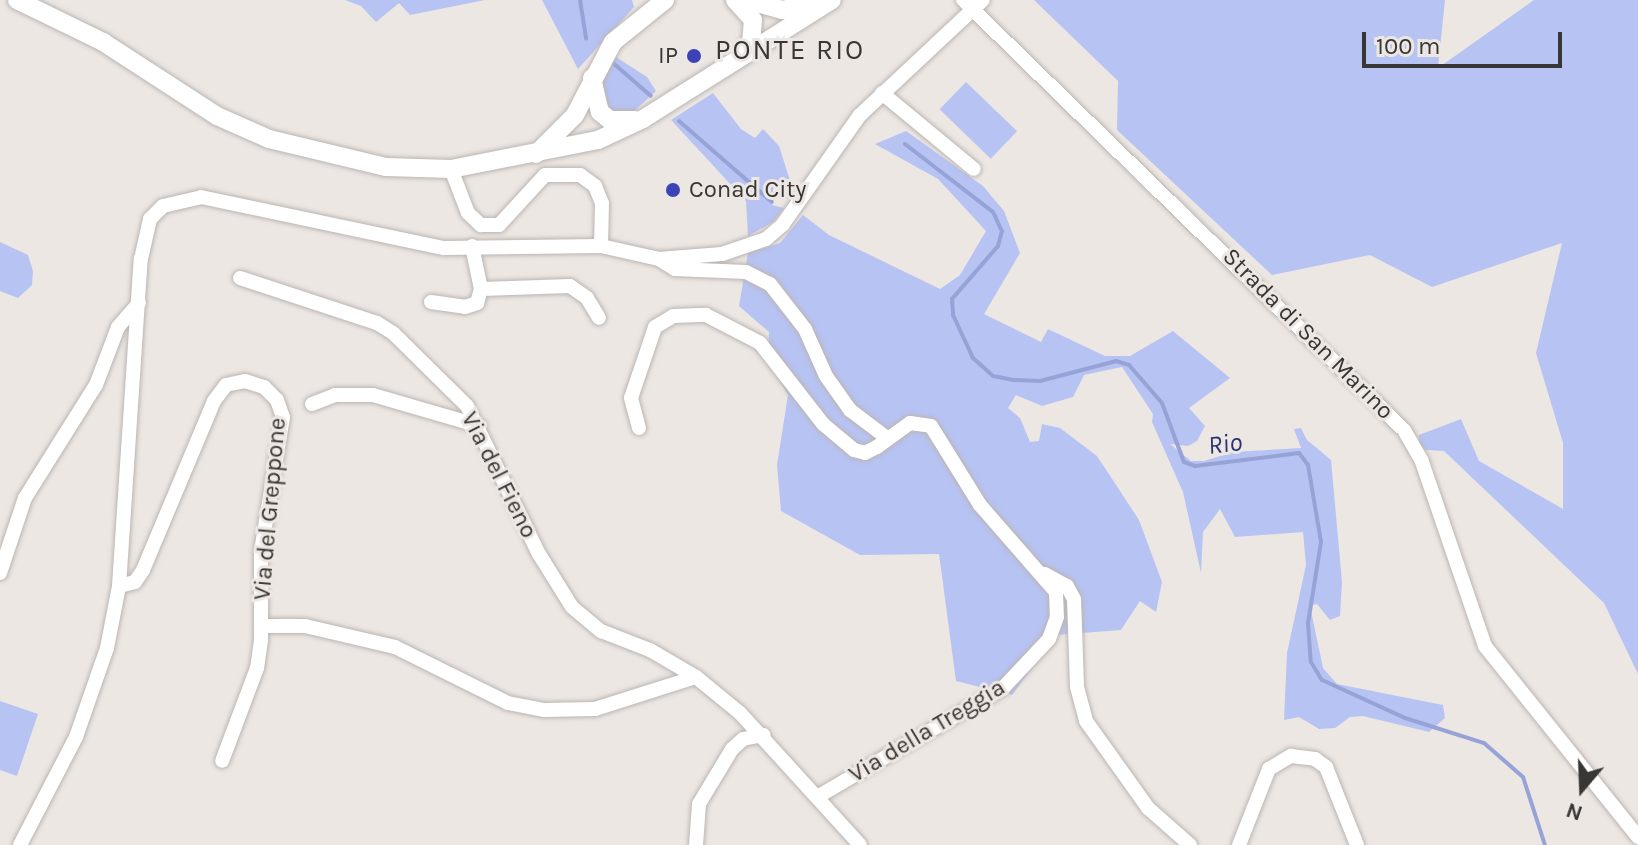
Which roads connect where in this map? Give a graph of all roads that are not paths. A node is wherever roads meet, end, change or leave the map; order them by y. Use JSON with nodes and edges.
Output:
{"nodes":[{"id":1,"x":17,"y":0,"type":"edge"},
{"id":2,"x":665,"y":0,"type":"edge"},
{"id":3,"x":735,"y":0,"type":"edge"},
{"id":4,"x":747,"y":0,"type":"edge"},
{"id":5,"x":822,"y":0,"type":"edge"},
{"id":6,"x":832,"y":0,"type":"edge"},
{"id":7,"x":973,"y":3,"type":"edge"},
{"id":8,"x":738,"y":60,"type":"junction"},
{"id":9,"x":591,"y":75,"type":"junction"},
{"id":10,"x":882,"y":93,"type":"junction"},
{"id":11,"x":575,"y":115,"type":"junction"},
{"id":12,"x":643,"y":119,"type":"junction"},
{"id":13,"x":598,"y":140,"type":"junction"},
{"id":14,"x":534,"y":156,"type":"junction"},
{"id":15,"x":451,"y":169,"type":"junction"},
{"id":16,"x":974,"y":169,"type":"dead end"},
{"id":17,"x":472,"y":246,"type":"junction"},
{"id":18,"x":601,"y":246,"type":"junction"},
{"id":19,"x":659,"y":259,"type":"junction"},
{"id":20,"x":240,"y":278,"type":"dead end"},
{"id":21,"x":481,"y":289,"type":"junction"},
{"id":22,"x":431,"y":302,"type":"dead end"},
{"id":23,"x":139,"y":303,"type":"junction"},
{"id":24,"x":599,"y":318,"type":"dead end"},
{"id":25,"x":312,"y":404,"type":"dead end"},
{"id":26,"x":480,"y":426,"type":"junction"},
{"id":27,"x":639,"y":428,"type":"dead end"},
{"id":28,"x":887,"y":438,"type":"junction"},
{"id":29,"x":0,"y":573,"type":"edge"},
{"id":30,"x":1044,"y":574,"type":"junction"},
{"id":31,"x":119,"y":586,"type":"junction"},
{"id":32,"x":261,"y":626,"type":"junction"},
{"id":33,"x":696,"y":677,"type":"junction"},
{"id":34,"x":764,"y":735,"type":"junction"},
{"id":35,"x":222,"y":761,"type":"dead end"},
{"id":36,"x":819,"y":796,"type":"junction"},
{"id":37,"x":1638,"y":837,"type":"edge"},
{"id":38,"x":20,"y":845,"type":"edge"},
{"id":39,"x":696,"y":845,"type":"edge"},
{"id":40,"x":860,"y":845,"type":"edge"},
{"id":41,"x":1190,"y":845,"type":"edge"},
{"id":42,"x":1239,"y":845,"type":"edge"},
{"id":43,"x":1357,"y":845,"type":"edge"}],
"edges":[{"from":1,"to":15,"type":"main road"},
{"from":2,"to":9,"type":"main road"},
{"from":3,"to":8,"type":"main road"},
{"from":4,"to":5,"type":"main road"},
{"from":6,"to":8,"type":"main road"},
{"from":7,"to":10,"type":"street"},
{"from":7,"to":37,"type":"street","name":"Strada di San Marino"},
{"from":8,"to":12,"type":"main road"},
{"from":9,"to":11,"type":"main road"},
{"from":9,"to":12,"type":"main road"},
{"from":10,"to":16,"type":"street"},
{"from":10,"to":19,"type":"street"},
{"from":11,"to":13,"type":"main road"},
{"from":11,"to":14,"type":"main road"},
{"from":12,"to":13,"type":"main road"},
{"from":13,"to":14,"type":"main road"},
{"from":14,"to":15,"type":"main road"},
{"from":15,"to":18,"type":"street"},
{"from":17,"to":18,"type":"street"},
{"from":17,"to":21,"type":"street"},
{"from":17,"to":23,"type":"street"},
{"from":18,"to":19,"type":"street"},
{"from":19,"to":28,"type":"street"},
{"from":20,"to":26,"type":"street","name":"Via del Fieno"},
{"from":21,"to":22,"type":"street"},
{"from":21,"to":24,"type":"street"},
{"from":23,"to":29,"type":"street"},
{"from":23,"to":31,"type":"street"},
{"from":25,"to":26,"type":"street"},
{"from":26,"to":33,"type":"street","name":"Via del Fieno"},
{"from":27,"to":28,"type":"street","name":"Via della Treggia"},
{"from":28,"to":30,"type":"street","name":"Via della Treggia"},
{"from":30,"to":36,"type":"street","name":"Via della Treggia"},
{"from":30,"to":41,"type":"street"},
{"from":31,"to":32,"type":"street","name":"Via del Greppone"},
{"from":31,"to":38,"type":"street"},
{"from":32,"to":33,"type":"street"},
{"from":32,"to":35,"type":"street","name":"Via del Greppone"},
{"from":33,"to":34,"type":"street","name":"Via del Fieno"},
{"from":34,"to":36,"type":"street","name":"Via della Treggia"},
{"from":34,"to":39,"type":"street"},
{"from":36,"to":40,"type":"street","name":"Via della Treggia"},
{"from":42,"to":43,"type":"street"}]}
